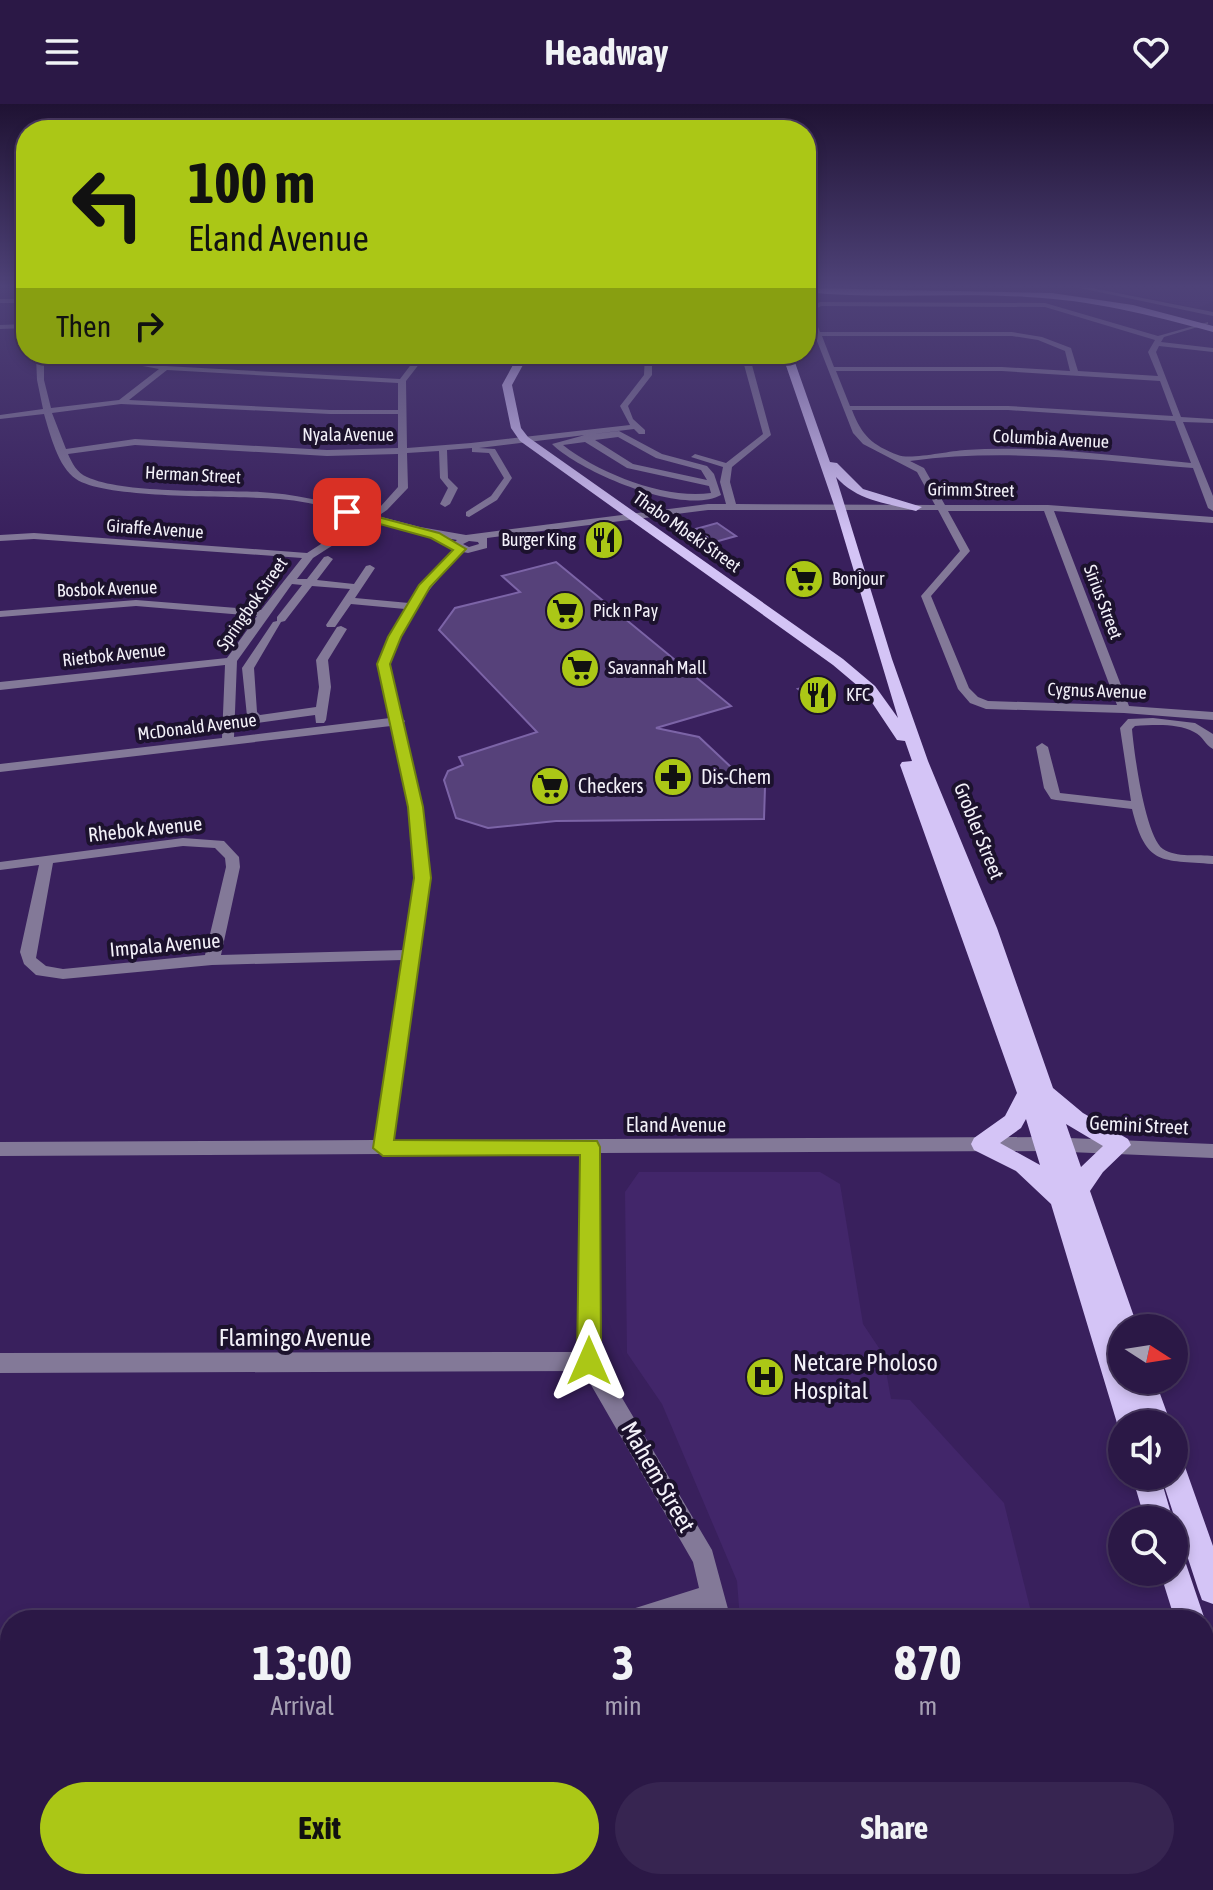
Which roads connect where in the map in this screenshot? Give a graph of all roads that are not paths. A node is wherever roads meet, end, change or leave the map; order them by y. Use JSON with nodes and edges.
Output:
{"nodes":[{"id":1,"x":42,"y":371,"type":"edge"},
{"id":2,"x":161,"y":371,"type":"edge"},
{"id":3,"x":226,"y":371,"type":"edge"},
{"id":4,"x":410,"y":371,"type":"edge"},
{"id":5,"x":515,"y":371,"type":"edge"},
{"id":6,"x":648,"y":371,"type":"edge"},
{"id":7,"x":750,"y":371,"type":"edge"},
{"id":8,"x":793,"y":371,"type":"edge"},
{"id":9,"x":832,"y":371,"type":"edge"},
{"id":10,"x":1021,"y":371,"type":"edge"},
{"id":11,"x":1160,"y":371,"type":"edge"},
{"id":12,"x":1074,"y":372,"type":"joint"},
{"id":13,"x":1163,"y":379,"type":"junction"},
{"id":14,"x":402,"y":381,"type":"junction"},
{"id":15,"x":121,"y":402,"type":"junction"},
{"id":16,"x":847,"y":408,"type":"junction"},
{"id":17,"x":48,"y":410,"type":"junction"},
{"id":18,"x":401,"y":412,"type":"junction"},
{"id":19,"x":0,"y":417,"type":"edge"},
{"id":20,"x":1179,"y":419,"type":"junction"},
{"id":21,"x":1213,"y":421,"type":"edge"},
{"id":22,"x":634,"y":427,"type":"junction"},
{"id":23,"x":585,"y":438,"type":"junction"},
{"id":24,"x":524,"y":439,"type":"junction"},
{"id":25,"x":401,"y":451,"type":"junction"},
{"id":26,"x":444,"y":451,"type":"junction"},
{"id":27,"x":62,"y":452,"type":"junction"},
{"id":28,"x":821,"y":455,"type":"junction"},
{"id":29,"x":903,"y":459,"type":"junction"},
{"id":30,"x":728,"y":466,"type":"junction"},
{"id":31,"x":1198,"y":466,"type":"junction"},
{"id":32,"x":602,"y":474,"type":"junction"},
{"id":33,"x":580,"y":479,"type":"junction"},
{"id":34,"x":712,"y":484,"type":"junction"},
{"id":35,"x":445,"y":504,"type":"dead end"},
{"id":36,"x":916,"y":507,"type":"junction"},
{"id":37,"x":941,"y":507,"type":"junction"},
{"id":38,"x":730,"y":508,"type":"junction"},
{"id":39,"x":841,"y":508,"type":"junction"},
{"id":40,"x":1048,"y":508,"type":"junction"},
{"id":41,"x":1213,"y":508,"type":"edge"},
{"id":42,"x":469,"y":514,"type":"dead end"},
{"id":43,"x":630,"y":517,"type":"junction"},
{"id":44,"x":369,"y":519,"type":"junction"},
{"id":45,"x":1213,"y":520,"type":"edge"},
{"id":46,"x":0,"y":538,"type":"edge"},
{"id":47,"x":468,"y":545,"type":"junction"},
{"id":48,"x":309,"y":556,"type":"junction"},
{"id":49,"x":328,"y":559,"type":"dead end"},
{"id":50,"x":370,"y":568,"type":"dead end"},
{"id":51,"x":289,"y":581,"type":"junction"},
{"id":52,"x":310,"y":583,"type":"junction"},
{"id":53,"x":357,"y":587,"type":"junction"},
{"id":54,"x":347,"y":600,"type":"junction"},
{"id":55,"x":412,"y":607,"type":"junction"},
{"id":56,"x":264,"y":613,"type":"junction"},
{"id":57,"x":0,"y":614,"type":"edge"},
{"id":58,"x":885,"y":659,"type":"junction"},
{"id":59,"x":231,"y":661,"type":"junction"},
{"id":60,"x":0,"y":686,"type":"edge"},
{"id":61,"x":1124,"y":709,"type":"junction"},
{"id":62,"x":321,"y":710,"type":"junction"},
{"id":63,"x":1213,"y":716,"type":"edge"},
{"id":64,"x":399,"y":721,"type":"junction"},
{"id":65,"x":894,"y":721,"type":"junction"},
{"id":66,"x":321,"y":730,"type":"junction"},
{"id":67,"x":228,"y":742,"type":"junction"},
{"id":68,"x":1213,"y":745,"type":"edge"},
{"id":69,"x":1042,"y":747,"type":"dead end"},
{"id":70,"x":0,"y":768,"type":"edge"},
{"id":71,"x":924,"y":771,"type":"junction"},
{"id":72,"x":1139,"y":806,"type":"junction"},
{"id":73,"x":47,"y":860,"type":"junction"},
{"id":74,"x":1213,"y":860,"type":"edge"},
{"id":75,"x":0,"y":866,"type":"edge"},
{"id":76,"x":412,"y":955,"type":"junction"},
{"id":77,"x":212,"y":960,"type":"junction"},
{"id":78,"x":1036,"y":1092,"type":"junction"},
{"id":79,"x":982,"y":1144,"type":"junction"},
{"id":80,"x":1054,"y":1144,"type":"junction"},
{"id":81,"x":1120,"y":1145,"type":"junction"},
{"id":82,"x":590,"y":1147,"type":"junction"},
{"id":83,"x":383,"y":1148,"type":"junction"},
{"id":84,"x":0,"y":1149,"type":"edge"},
{"id":85,"x":1213,"y":1151,"type":"edge"},
{"id":86,"x":1070,"y":1195,"type":"junction"},
{"id":87,"x":1119,"y":1314,"type":"edge"},
{"id":88,"x":589,"y":1361,"type":"junction"},
{"id":89,"x":0,"y":1363,"type":"edge"},
{"id":90,"x":1126,"y":1410,"type":"edge"},
{"id":91,"x":1179,"y":1490,"type":"edge"},
{"id":92,"x":1180,"y":1586,"type":"edge"},
{"id":93,"x":1213,"y":1589,"type":"edge"},
{"id":94,"x":714,"y":1595,"type":"junction"},
{"id":95,"x":667,"y":1610,"type":"edge"},
{"id":96,"x":717,"y":1610,"type":"edge"},
{"id":97,"x":1187,"y":1610,"type":"edge"}],
"edges":[{"from":1,"to":17,"type":"street","name":"Herman Street"},
{"from":2,"to":15,"type":"street"},
{"from":3,"to":14,"type":"street"},
{"from":4,"to":14,"type":"street"},
{"from":5,"to":24,"type":"main road"},
{"from":6,"to":22,"type":"street"},
{"from":7,"to":30,"type":"street"},
{"from":8,"to":28,"type":"main road","name":"Grobler Street"},
{"from":9,"to":16,"type":"street"},
{"from":10,"to":12,"type":"street"},
{"from":11,"to":13,"type":"street"},
{"from":12,"to":13,"type":"street"},
{"from":13,"to":20,"type":"street"},
{"from":14,"to":18,"type":"street","name":"Springbok Street"},
{"from":15,"to":17,"type":"street"},
{"from":15,"to":18,"type":"street"},
{"from":16,"to":20,"type":"street"},
{"from":16,"to":29,"type":"street"},
{"from":17,"to":19,"type":"street"},
{"from":17,"to":27,"type":"street","name":"Herman Street"},
{"from":18,"to":25,"type":"street","name":"Springbok Street"},
{"from":20,"to":21,"type":"street"},
{"from":20,"to":31,"type":"street"},
{"from":22,"to":24,"type":"street","name":"Nyala Avenue"},
{"from":22,"to":30,"type":"street"},
{"from":23,"to":32,"type":"street"},
{"from":23,"to":34,"type":"street"},
{"from":23,"to":34,"type":"street"},
{"from":24,"to":26,"type":"street","name":"Nyala Avenue"},
{"from":24,"to":33,"type":"main road","name":"Thabo Mbeki Street"},
{"from":25,"to":26,"type":"street","name":"Nyala Avenue"},
{"from":25,"to":27,"type":"street","name":"Nyala Avenue"},
{"from":25,"to":44,"type":"street","name":"Springbok Street"},
{"from":26,"to":35,"type":"street"},
{"from":26,"to":42,"type":"street"},
{"from":27,"to":44,"type":"street","name":"Herman Street"},
{"from":28,"to":36,"type":"main road"},
{"from":28,"to":39,"type":"main road","name":"Grobler Street"},
{"from":29,"to":31,"type":"street","name":"Columbia Avenue"},
{"from":29,"to":37,"type":"street"},
{"from":30,"to":38,"type":"street"},
{"from":31,"to":41,"type":"street"},
{"from":32,"to":33,"type":"street"},
{"from":32,"to":34,"type":"street"},
{"from":33,"to":43,"type":"main road","name":"Thabo Mbeki Street"},
{"from":36,"to":37,"type":"street","name":"Grimm Street"},
{"from":36,"to":39,"type":"street","name":"Grimm Street"},
{"from":37,"to":40,"type":"street","name":"Grimm Street"},
{"from":37,"to":61,"type":"street","name":"Cygnus Avenue"},
{"from":38,"to":39,"type":"street","name":"Grimm Street"},
{"from":38,"to":43,"type":"street","name":"Grimm Street"},
{"from":39,"to":58,"type":"main road","name":"Grobler Street"},
{"from":40,"to":45,"type":"street","name":"Grimm Street"},
{"from":40,"to":61,"type":"street","name":"Sirius Street"},
{"from":43,"to":47,"type":"street","name":"Grimm Street"},
{"from":43,"to":65,"type":"main road","name":"Thabo Mbeki Street"},
{"from":44,"to":47,"type":"street","name":"Herman Street"},
{"from":44,"to":48,"type":"street","name":"Springbok Street"},
{"from":46,"to":48,"type":"street","name":"Giraffe Avenue"},
{"from":47,"to":55,"type":"street","name":"Grimm Street"},
{"from":48,"to":51,"type":"street","name":"Springbok Street"},
{"from":49,"to":52,"type":"street"},
{"from":50,"to":53,"type":"street"},
{"from":51,"to":52,"type":"street"},
{"from":51,"to":56,"type":"street","name":"Springbok Street"},
{"from":52,"to":53,"type":"street"},
{"from":52,"to":62,"type":"street"},
{"from":53,"to":54,"type":"street"},
{"from":54,"to":55,"type":"street"},
{"from":54,"to":62,"type":"street"},
{"from":55,"to":64,"type":"street","name":"Grimm Street"},
{"from":56,"to":57,"type":"street","name":"Bosbok Avenue"},
{"from":56,"to":59,"type":"street","name":"Springbok Street"},
{"from":58,"to":65,"type":"main road"},
{"from":58,"to":71,"type":"main road","name":"Grobler Street"},
{"from":59,"to":60,"type":"street","name":"Rietbok Avenue"},
{"from":59,"to":67,"type":"street","name":"Springbok Street"},
{"from":61,"to":63,"type":"street","name":"Cygnus Avenue"},
{"from":62,"to":66,"type":"street"},
{"from":64,"to":66,"type":"street","name":"McDonald Avenue"},
{"from":64,"to":76,"type":"street","name":"Grimm Street"},
{"from":65,"to":71,"type":"main road"},
{"from":65,"to":78,"type":"main road","name":"Grobler Street"},
{"from":66,"to":67,"type":"street","name":"McDonald Avenue"},
{"from":67,"to":70,"type":"street","name":"McDonald Avenue"},
{"from":68,"to":72,"type":"street"},
{"from":69,"to":72,"type":"street"},
{"from":71,"to":78,"type":"main road","name":"Grobler Street"},
{"from":72,"to":74,"type":"street"},
{"from":73,"to":75,"type":"street","name":"Rhebok Avenue"},
{"from":73,"to":77,"type":"street","name":"Impala Avenue"},
{"from":73,"to":77,"type":"street","name":"Rhebok Avenue"},
{"from":76,"to":77,"type":"street","name":"Impala Avenue"},
{"from":76,"to":83,"type":"street","name":"Grimm Street"},
{"from":78,"to":79,"type":"main road"},
{"from":78,"to":80,"type":"main road","name":"Grobler Street"},
{"from":78,"to":81,"type":"main road"},
{"from":79,"to":80,"type":"street","name":"Eland Avenue"},
{"from":79,"to":82,"type":"street","name":"Eland Avenue"},
{"from":79,"to":86,"type":"main road"},
{"from":80,"to":81,"type":"street","name":"Gemini Street"},
{"from":80,"to":86,"type":"main road","name":"Grobler Street"},
{"from":81,"to":85,"type":"street","name":"Gemini Street"},
{"from":81,"to":86,"type":"main road"},
{"from":82,"to":83,"type":"street","name":"Eland Avenue"},
{"from":82,"to":88,"type":"street"},
{"from":83,"to":84,"type":"street","name":"Eland Avenue"},
{"from":86,"to":87,"type":"main road","name":"Grobler Street"},
{"from":86,"to":90,"type":"main road","name":"Grobler Street"},
{"from":88,"to":89,"type":"street","name":"Flamingo Avenue"},
{"from":88,"to":94,"type":"street","name":"Mahem Street"},
{"from":91,"to":93,"type":"main road"},
{"from":92,"to":97,"type":"main road"},
{"from":94,"to":95,"type":"street"},
{"from":94,"to":96,"type":"street","name":"Mahem Street"}]}
